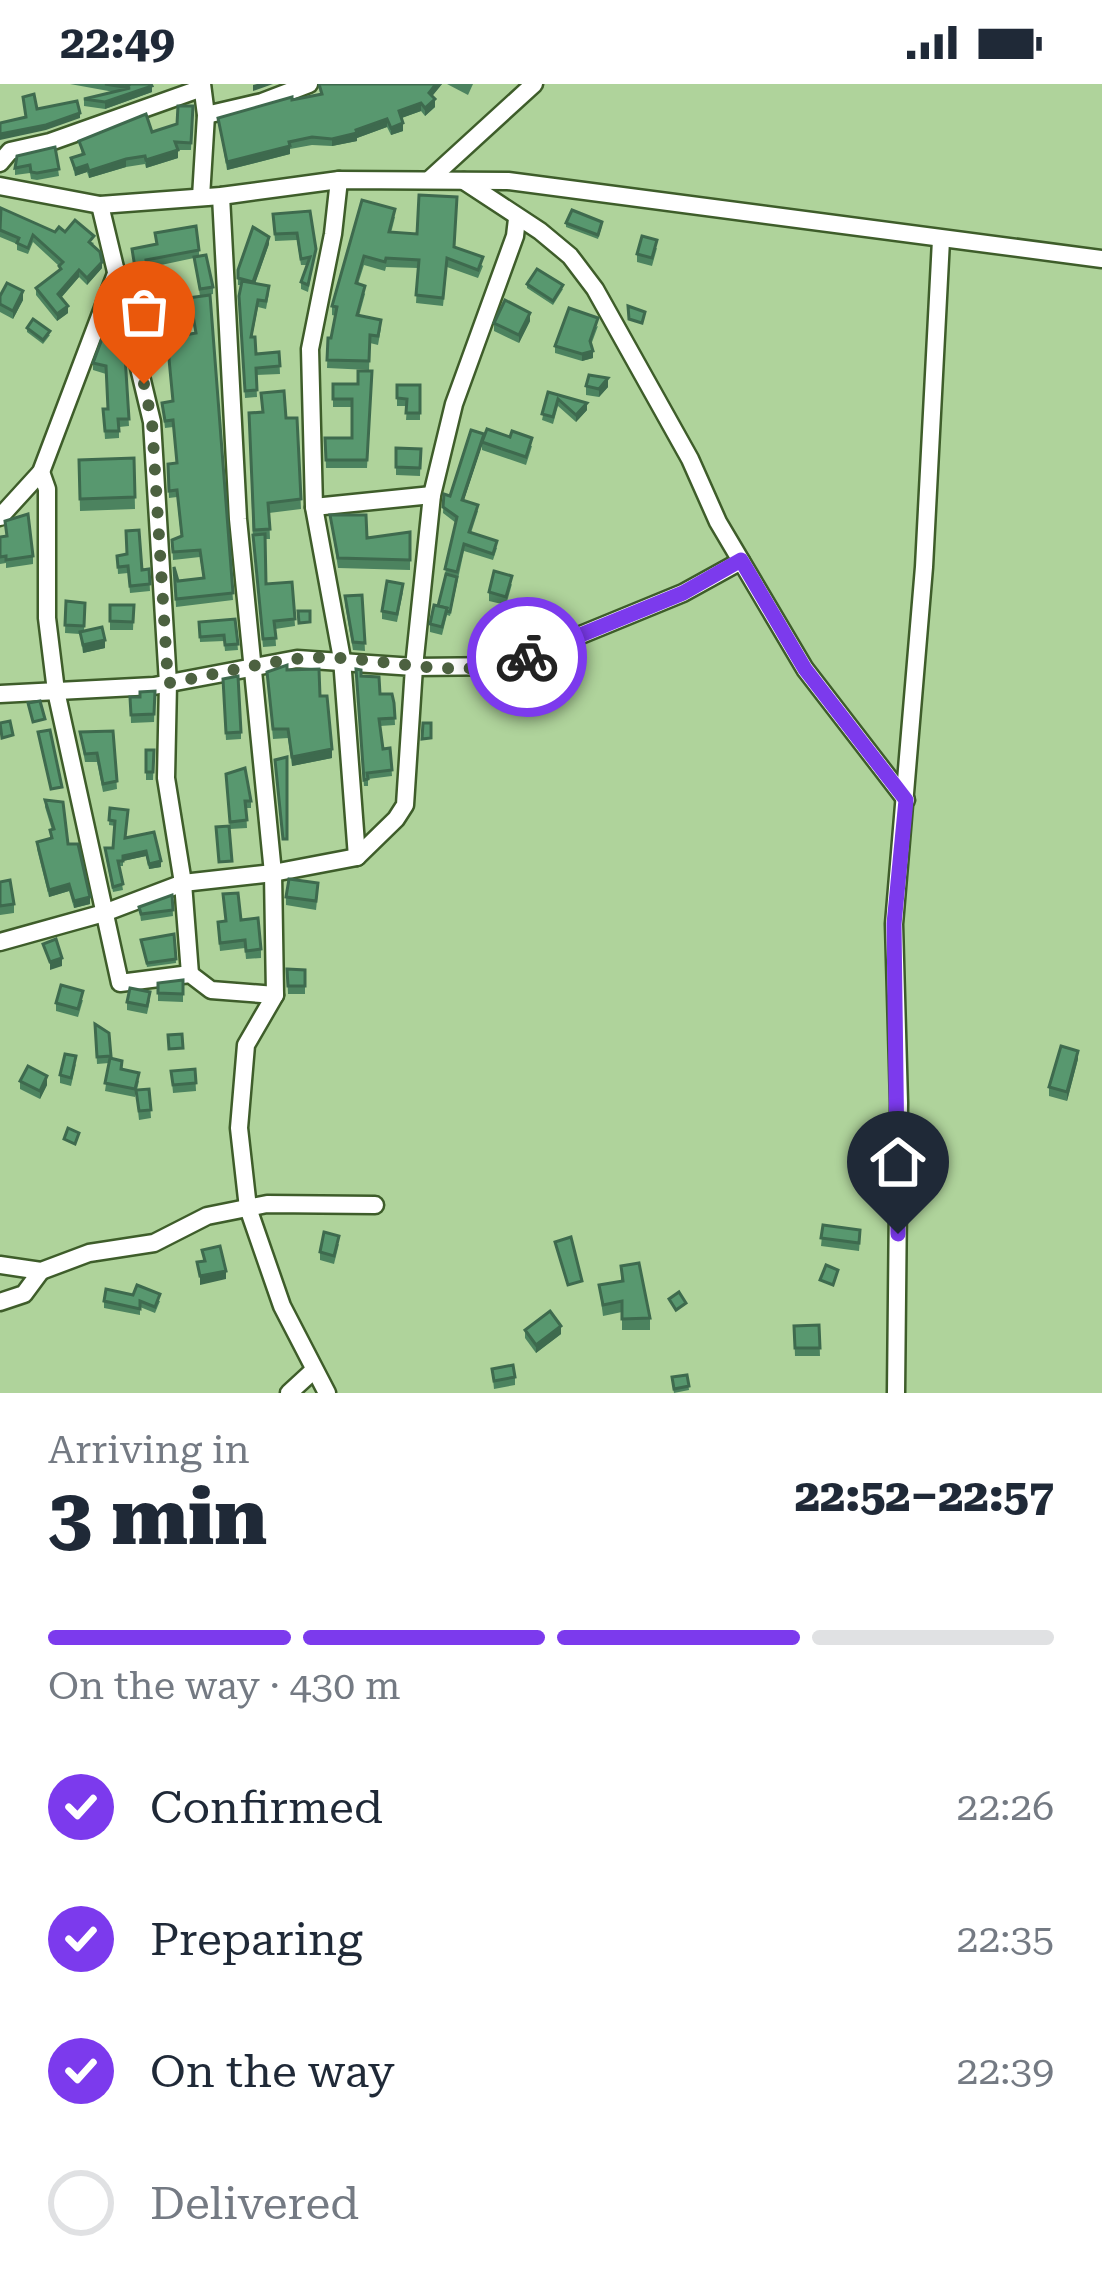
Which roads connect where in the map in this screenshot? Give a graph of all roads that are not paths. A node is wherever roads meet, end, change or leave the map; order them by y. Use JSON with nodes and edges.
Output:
{"nodes":[{"id":1,"x":309,"y":84,"type":"edge"},
{"id":2,"x":534,"y":84,"type":"edge"},
{"id":3,"x":202,"y":86,"type":"edge"},
{"id":4,"x":206,"y":115,"type":"junction"},
{"id":5,"x":0,"y":163,"type":"edge"},
{"id":6,"x":339,"y":180,"type":"junction"},
{"id":7,"x":429,"y":180,"type":"junction"},
{"id":8,"x":464,"y":181,"type":"junction"},
{"id":9,"x":0,"y":186,"type":"edge"},
{"id":10,"x":221,"y":196,"type":"junction"},
{"id":11,"x":201,"y":197,"type":"junction"},
{"id":12,"x":100,"y":205,"type":"junction"},
{"id":13,"x":517,"y":219,"type":"junction"},
{"id":14,"x":941,"y":240,"type":"junction"},
{"id":15,"x":1102,"y":259,"type":"edge"},
{"id":16,"x":117,"y":271,"type":"junction"},
{"id":17,"x":41,"y":472,"type":"junction"},
{"id":18,"x":432,"y":495,"type":"junction"},
{"id":19,"x":314,"y":508,"type":"junction"},
{"id":20,"x":0,"y":517,"type":"edge"},
{"id":21,"x":741,"y":560,"type":"junction"},
{"id":22,"x":341,"y":659,"type":"junction"},
{"id":23,"x":414,"y":667,"type":"junction"},
{"id":24,"x":252,"y":668,"type":"junction"},
{"id":25,"x":168,"y":683,"type":"junction"},
{"id":26,"x":56,"y":691,"type":"junction"},
{"id":27,"x":0,"y":694,"type":"edge"},
{"id":28,"x":906,"y":800,"type":"junction"},
{"id":29,"x":357,"y":857,"type":"junction"},
{"id":30,"x":273,"y":873,"type":"junction"},
{"id":31,"x":183,"y":884,"type":"junction"},
{"id":32,"x":104,"y":914,"type":"junction"},
{"id":33,"x":0,"y":942,"type":"edge"},
{"id":34,"x":190,"y":974,"type":"junction"},
{"id":35,"x":275,"y":994,"type":"junction"},
{"id":36,"x":375,"y":1205,"type":"dead end"},
{"id":37,"x":248,"y":1208,"type":"junction"},
{"id":38,"x":0,"y":1265,"type":"edge"},
{"id":39,"x":41,"y":1270,"type":"junction"},
{"id":40,"x":0,"y":1302,"type":"edge"},
{"id":41,"x":314,"y":1370,"type":"junction"},
{"id":42,"x":289,"y":1393,"type":"edge"},
{"id":43,"x":327,"y":1393,"type":"edge"},
{"id":44,"x":896,"y":1393,"type":"edge"}],
"edges":[{"from":1,"to":4,"type":"street"},
{"from":2,"to":7,"type":"street"},
{"from":3,"to":4,"type":"street"},
{"from":3,"to":5,"type":"street"},
{"from":4,"to":11,"type":"street"},
{"from":6,"to":7,"type":"street"},
{"from":6,"to":10,"type":"street"},
{"from":6,"to":19,"type":"street"},
{"from":7,"to":8,"type":"street"},
{"from":8,"to":13,"type":"street"},
{"from":8,"to":14,"type":"street"},
{"from":9,"to":12,"type":"street"},
{"from":10,"to":11,"type":"street"},
{"from":10,"to":24,"type":"street"},
{"from":11,"to":12,"type":"street"},
{"from":12,"to":16,"type":"street"},
{"from":13,"to":18,"type":"street"},
{"from":13,"to":21,"type":"street"},
{"from":14,"to":15,"type":"street"},
{"from":14,"to":28,"type":"street"},
{"from":16,"to":17,"type":"street"},
{"from":16,"to":25,"type":"street"},
{"from":17,"to":20,"type":"street"},
{"from":17,"to":26,"type":"street"},
{"from":18,"to":19,"type":"street"},
{"from":18,"to":23,"type":"street"},
{"from":19,"to":22,"type":"street"},
{"from":21,"to":23,"type":"street"},
{"from":21,"to":28,"type":"street"},
{"from":22,"to":23,"type":"street"},
{"from":22,"to":24,"type":"street"},
{"from":22,"to":29,"type":"street"},
{"from":23,"to":29,"type":"street"},
{"from":24,"to":25,"type":"street"},
{"from":24,"to":30,"type":"street"},
{"from":25,"to":26,"type":"street"},
{"from":25,"to":31,"type":"street"},
{"from":26,"to":27,"type":"street"},
{"from":26,"to":32,"type":"street"},
{"from":28,"to":44,"type":"street"},
{"from":29,"to":30,"type":"street"},
{"from":30,"to":31,"type":"street"},
{"from":30,"to":35,"type":"street"},
{"from":31,"to":32,"type":"street"},
{"from":31,"to":34,"type":"street"},
{"from":32,"to":33,"type":"street"},
{"from":32,"to":34,"type":"street"},
{"from":34,"to":35,"type":"street"},
{"from":35,"to":37,"type":"street"},
{"from":36,"to":37,"type":"street"},
{"from":37,"to":39,"type":"street"},
{"from":37,"to":41,"type":"street"},
{"from":38,"to":39,"type":"street"},
{"from":39,"to":40,"type":"street"},
{"from":41,"to":42,"type":"street"},
{"from":41,"to":43,"type":"street"}]}
